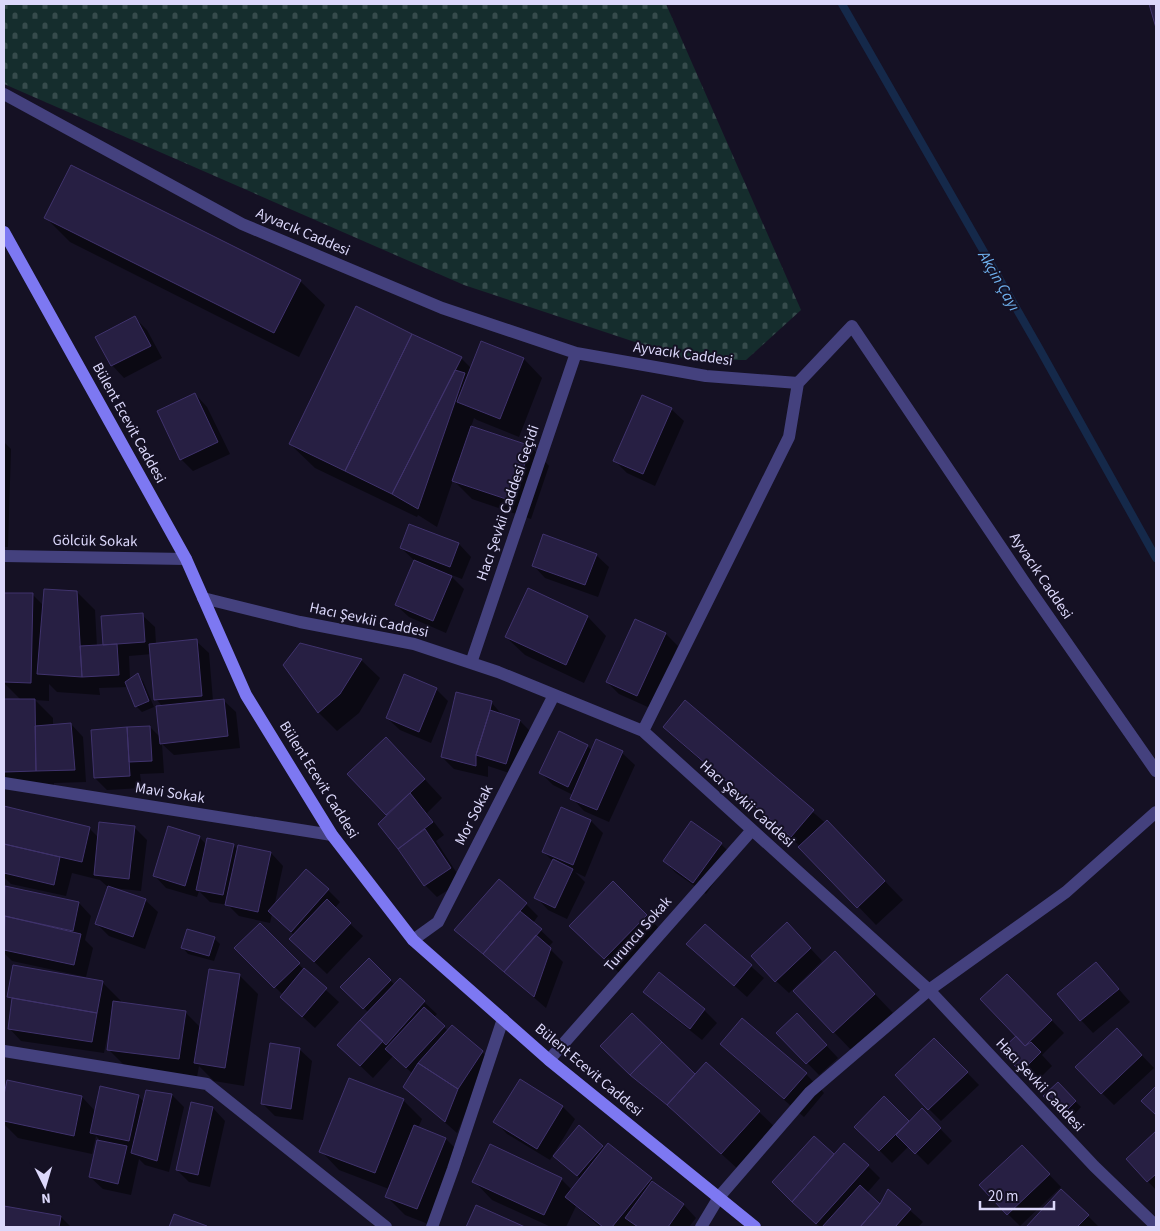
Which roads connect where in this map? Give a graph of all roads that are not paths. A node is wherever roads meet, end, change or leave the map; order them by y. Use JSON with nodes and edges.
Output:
{"nodes":[{"id":1,"x":4,"y":94,"type":"edge"},
{"id":2,"x":4,"y":232,"type":"edge"},
{"id":3,"x":576,"y":353,"type":"junction"},
{"id":4,"x":798,"y":383,"type":"junction"},
{"id":5,"x":4,"y":556,"type":"edge"},
{"id":6,"x":186,"y":559,"type":"junction"},
{"id":7,"x":203,"y":598,"type":"junction"},
{"id":8,"x":471,"y":663,"type":"junction"},
{"id":9,"x":554,"y":695,"type":"junction"},
{"id":10,"x":643,"y":731,"type":"junction"},
{"id":11,"x":1156,"y":770,"type":"edge"},
{"id":12,"x":4,"y":783,"type":"edge"},
{"id":13,"x":1156,"y":812,"type":"edge"},
{"id":14,"x":752,"y":830,"type":"junction"},
{"id":15,"x":332,"y":835,"type":"junction"},
{"id":16,"x":413,"y":940,"type":"junction"},
{"id":17,"x":929,"y":990,"type":"junction"},
{"id":18,"x":503,"y":1019,"type":"junction"},
{"id":19,"x":4,"y":1050,"type":"edge"},
{"id":20,"x":549,"y":1060,"type":"junction"},
{"id":21,"x":720,"y":1197,"type":"junction"},
{"id":22,"x":1156,"y":1226,"type":"edge"},
{"id":23,"x":386,"y":1227,"type":"edge"},
{"id":24,"x":432,"y":1227,"type":"edge"},
{"id":25,"x":701,"y":1227,"type":"edge"},
{"id":26,"x":755,"y":1227,"type":"edge"}],
"edges":[{"from":1,"to":3,"type":"street","name":"Ayvacık Caddesi"},
{"from":2,"to":6,"type":"main road","name":"Bülent Ecevit Caddesi"},
{"from":3,"to":4,"type":"street","name":"Ayvacık Caddesi"},
{"from":3,"to":8,"type":"street","name":"Hacı Şevkii Caddesi Geçidi"},
{"from":4,"to":10,"type":"street"},
{"from":4,"to":11,"type":"street","name":"Ayvacık Caddesi"},
{"from":5,"to":6,"type":"street","name":"Gölcük Sokak"},
{"from":6,"to":7,"type":"main road","name":"Bülent Ecevit Caddesi"},
{"from":7,"to":8,"type":"street","name":"Hacı Şevkii Caddesi"},
{"from":7,"to":15,"type":"main road","name":"Bülent Ecevit Caddesi"},
{"from":8,"to":9,"type":"street","name":"Hacı Şevkii Caddesi"},
{"from":9,"to":10,"type":"street","name":"Hacı Şevkii Caddesi"},
{"from":9,"to":16,"type":"street","name":"Mor Sokak"},
{"from":10,"to":14,"type":"street","name":"Hacı Şevkii Caddesi"},
{"from":12,"to":15,"type":"street","name":"Mavi Sokak"},
{"from":13,"to":17,"type":"street"},
{"from":14,"to":17,"type":"street","name":"Hacı Şevkii Caddesi"},
{"from":14,"to":20,"type":"street","name":"Turuncu Sokak"},
{"from":15,"to":16,"type":"main road","name":"Bülent Ecevit Caddesi"},
{"from":16,"to":18,"type":"main road","name":"Bülent Ecevit Caddesi"},
{"from":17,"to":21,"type":"street"},
{"from":17,"to":22,"type":"street","name":"Hacı Şevkii Caddesi"},
{"from":18,"to":20,"type":"main road","name":"Bülent Ecevit Caddesi"},
{"from":18,"to":24,"type":"street"},
{"from":19,"to":23,"type":"street"},
{"from":20,"to":21,"type":"main road","name":"Bülent Ecevit Caddesi"},
{"from":21,"to":25,"type":"street"},
{"from":21,"to":26,"type":"main road","name":"Bülent Ecevit Caddesi"}]}
